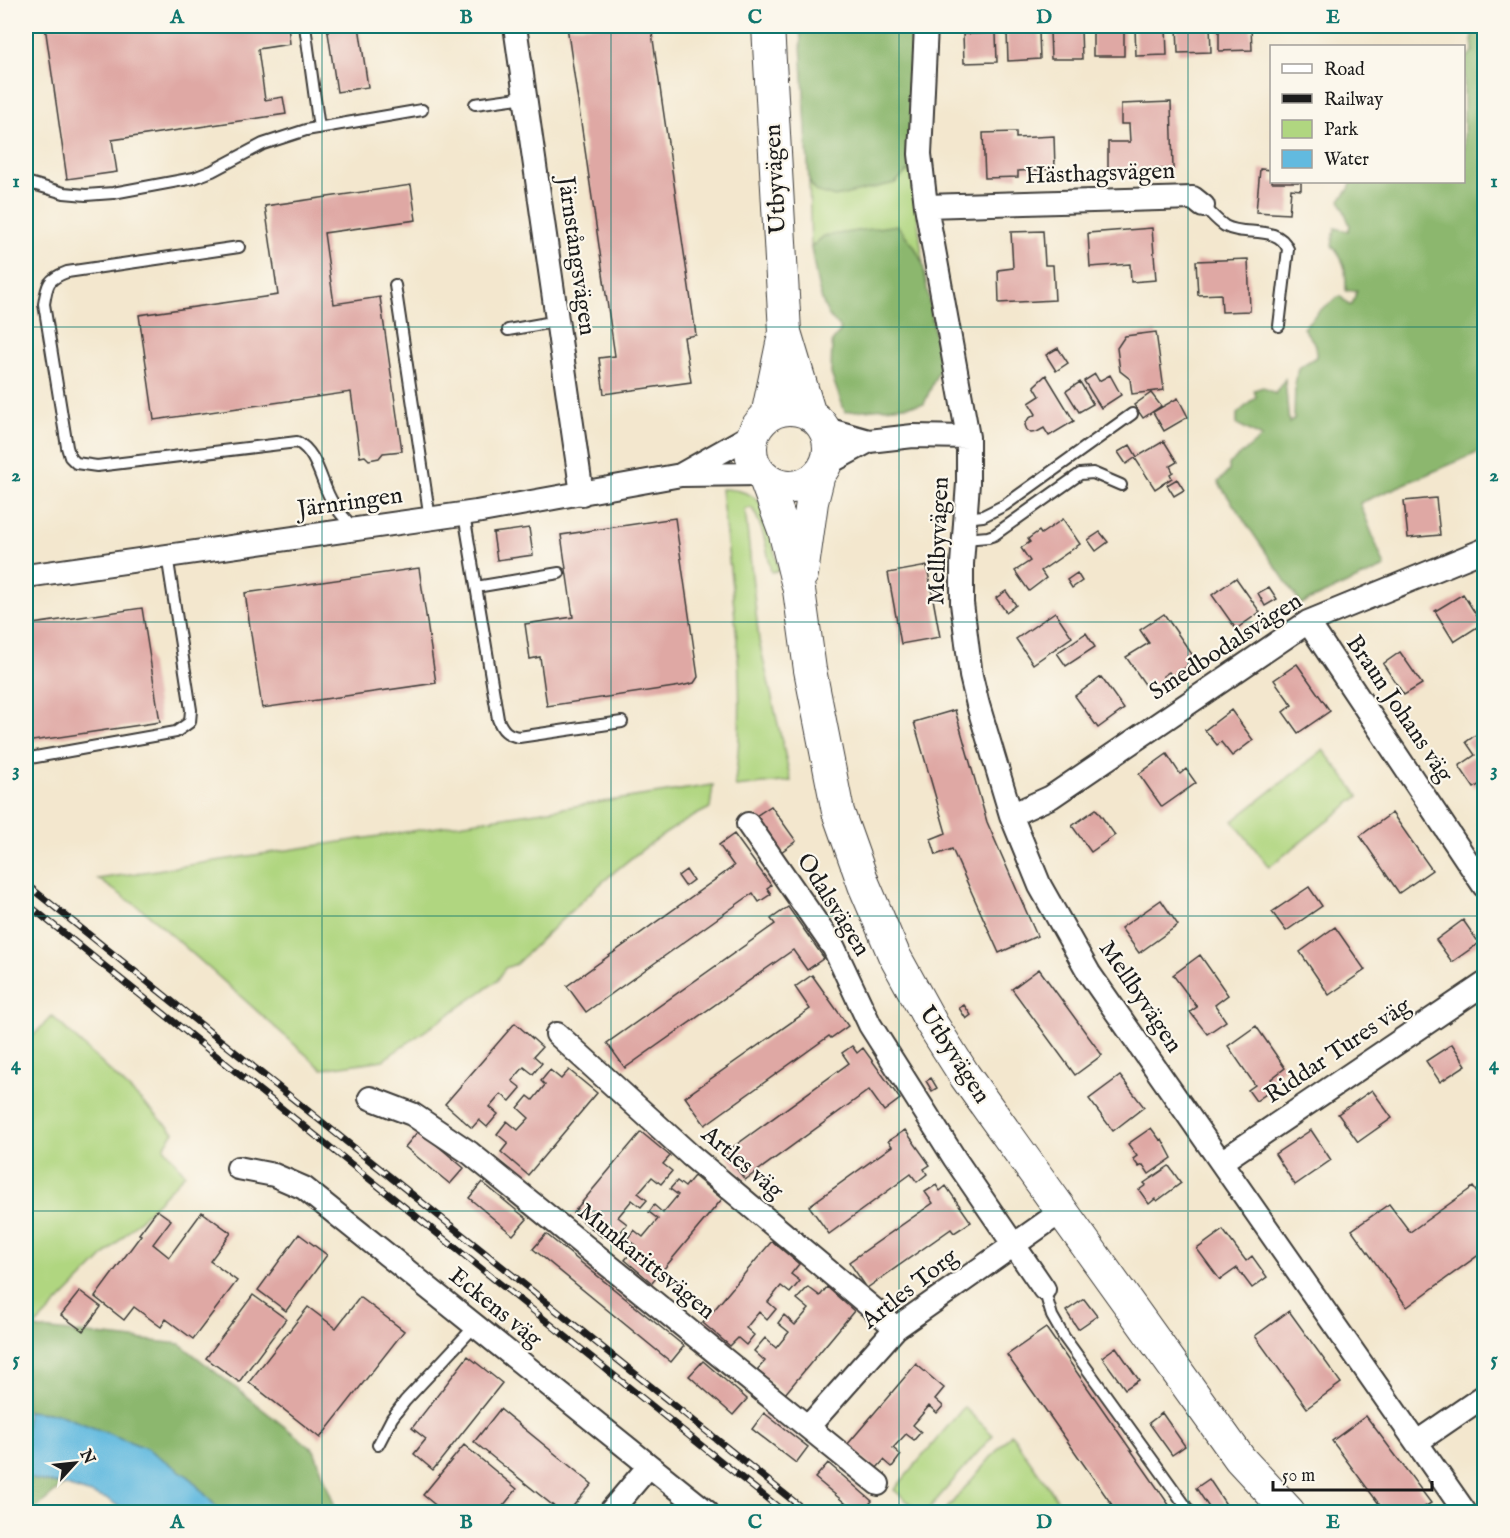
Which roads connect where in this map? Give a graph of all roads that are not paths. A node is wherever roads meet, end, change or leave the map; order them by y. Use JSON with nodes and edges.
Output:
{"nodes":[{"id":1,"x":305,"y":26,"type":"edge"},
{"id":2,"x":515,"y":26,"type":"edge"},
{"id":3,"x":768,"y":26,"type":"edge"},
{"id":4,"x":926,"y":26,"type":"edge"},
{"id":5,"x":525,"y":97,"type":"junction"},
{"id":6,"x":475,"y":104,"type":"dead end"},
{"id":7,"x":422,"y":110,"type":"dead end"},
{"id":8,"x":319,"y":128,"type":"junction"},
{"id":9,"x":26,"y":182,"type":"edge"},
{"id":10,"x":926,"y":206,"type":"junction"},
{"id":11,"x":1203,"y":206,"type":"joint"},
{"id":12,"x":239,"y":248,"type":"dead end"},
{"id":13,"x":394,"y":285,"type":"dead end"},
{"id":14,"x":558,"y":321,"type":"junction"},
{"id":15,"x":1279,"y":326,"type":"dead end"},
{"id":16,"x":508,"y":330,"type":"dead end"},
{"id":17,"x":784,"y":332,"type":"junction"},
{"id":18,"x":1132,"y":414,"type":"dead end"},
{"id":19,"x":817,"y":421,"type":"junction"},
{"id":20,"x":760,"y":425,"type":"junction"},
{"id":21,"x":968,"y":437,"type":"junction"},
{"id":22,"x":869,"y":441,"type":"junction"},
{"id":23,"x":822,"y":470,"type":"junction"},
{"id":24,"x":681,"y":475,"type":"junction"},
{"id":25,"x":763,"y":476,"type":"junction"},
{"id":26,"x":1121,"y":486,"type":"dead end"},
{"id":27,"x":582,"y":494,"type":"junction"},
{"id":28,"x":464,"y":514,"type":"junction"},
{"id":29,"x":430,"y":519,"type":"junction"},
{"id":30,"x":964,"y":528,"type":"junction"},
{"id":31,"x":355,"y":529,"type":"junction"},
{"id":32,"x":1485,"y":550,"type":"edge"},
{"id":33,"x":166,"y":555,"type":"junction"},
{"id":34,"x":559,"y":573,"type":"dead end"},
{"id":35,"x":26,"y":576,"type":"edge"},
{"id":36,"x":476,"y":587,"type":"junction"},
{"id":37,"x":799,"y":590,"type":"junction"},
{"id":38,"x":1308,"y":622,"type":"junction"},
{"id":39,"x":622,"y":722,"type":"dead end"},
{"id":40,"x":30,"y":758,"type":"dead end"},
{"id":41,"x":1011,"y":815,"type":"junction"},
{"id":42,"x":748,"y":824,"type":"dead end"},
{"id":43,"x":1485,"y":886,"type":"edge"},
{"id":44,"x":1485,"y":984,"type":"edge"},
{"id":45,"x":557,"y":1034,"type":"dead end"},
{"id":46,"x":370,"y":1098,"type":"dead end"},
{"id":47,"x":1221,"y":1162,"type":"junction"},
{"id":48,"x":238,"y":1168,"type":"dead end"},
{"id":49,"x":1062,"y":1211,"type":"junction"},
{"id":50,"x":1014,"y":1245,"type":"junction"},
{"id":51,"x":1044,"y":1289,"type":"joint"},
{"id":52,"x":475,"y":1326,"type":"junction"},
{"id":53,"x":896,"y":1328,"type":"junction"},
{"id":54,"x":1485,"y":1396,"type":"edge"},
{"id":55,"x":808,"y":1427,"type":"junction"},
{"id":56,"x":1417,"y":1442,"type":"junction"},
{"id":57,"x":378,"y":1444,"type":"dead end"},
{"id":58,"x":1240,"y":1459,"type":"junction"},
{"id":59,"x":649,"y":1466,"type":"junction"},
{"id":60,"x":878,"y":1484,"type":"dead end"},
{"id":61,"x":610,"y":1512,"type":"edge"},
{"id":62,"x":707,"y":1512,"type":"edge"},
{"id":63,"x":1190,"y":1512,"type":"edge"},
{"id":64,"x":1266,"y":1512,"type":"edge"},
{"id":65,"x":1288,"y":1512,"type":"edge"},
{"id":66,"x":1465,"y":1512,"type":"edge"}],
"edges":[{"from":1,"to":8,"type":"lane"},
{"from":2,"to":5,"type":"street","name":"Järnstångsvägen"},
{"from":3,"to":17,"type":"main road","name":"Utbyvägen"},
{"from":4,"to":10,"type":"street","name":"Mellbyvägen"},
{"from":5,"to":6,"type":"lane"},
{"from":5,"to":14,"type":"street","name":"Järnstångsvägen"},
{"from":7,"to":8,"type":"lane"},
{"from":8,"to":9,"type":"lane"},
{"from":10,"to":11,"type":"street","name":"Hästhagsvägen"},
{"from":10,"to":21,"type":"street","name":"Mellbyvägen"},
{"from":11,"to":15,"type":"lane","name":"Hästhagsvägen"},
{"from":12,"to":31,"type":"lane"},
{"from":13,"to":29,"type":"lane"},
{"from":14,"to":16,"type":"lane"},
{"from":14,"to":27,"type":"street","name":"Järnstångsvägen"},
{"from":17,"to":19,"type":"main road","name":"Utbyvägen"},
{"from":17,"to":20,"type":"main road","name":"Utbyvägen"},
{"from":18,"to":30,"type":"lane"},
{"from":19,"to":20,"type":"main road"},
{"from":19,"to":22,"type":"street"},
{"from":19,"to":23,"type":"main road","name":"Utbyvägen"},
{"from":20,"to":24,"type":"street","name":"Järnringen"},
{"from":20,"to":25,"type":"main road","name":"Utbyvägen"},
{"from":21,"to":22,"type":"street"},
{"from":21,"to":30,"type":"street","name":"Mellbyvägen"},
{"from":22,"to":23,"type":"street"},
{"from":23,"to":25,"type":"main road"},
{"from":23,"to":37,"type":"main road","name":"Utbyvägen"},
{"from":24,"to":25,"type":"street","name":"Järnringen"},
{"from":24,"to":27,"type":"street","name":"Järnringen"},
{"from":25,"to":37,"type":"main road","name":"Utbyvägen"},
{"from":26,"to":30,"type":"lane"},
{"from":27,"to":28,"type":"street","name":"Järnringen"},
{"from":28,"to":29,"type":"street","name":"Järnringen"},
{"from":28,"to":36,"type":"lane"},
{"from":29,"to":31,"type":"street","name":"Järnringen"},
{"from":30,"to":41,"type":"street","name":"Mellbyvägen"},
{"from":31,"to":33,"type":"street","name":"Järnringen"},
{"from":32,"to":38,"type":"street","name":"Smedbodalsvägen"},
{"from":33,"to":35,"type":"street","name":"Järnringen"},
{"from":33,"to":40,"type":"lane"},
{"from":34,"to":36,"type":"lane"},
{"from":36,"to":39,"type":"lane"},
{"from":37,"to":49,"type":"main road","name":"Utbyvägen"},
{"from":38,"to":41,"type":"street","name":"Smedbodalsvägen"},
{"from":38,"to":43,"type":"street","name":"Braun Johans väg"},
{"from":41,"to":47,"type":"street","name":"Mellbyvägen"},
{"from":42,"to":50,"type":"street","name":"Odalsvägen"},
{"from":44,"to":47,"type":"street","name":"Riddar Tures väg"},
{"from":45,"to":53,"type":"street","name":"Artles väg"},
{"from":46,"to":55,"type":"street","name":"Munkarittsvägen"},
{"from":47,"to":56,"type":"street","name":"Mellbyvägen"},
{"from":48,"to":52,"type":"street","name":"Eckens väg"},
{"from":49,"to":50,"type":"street","name":"Artles Torg"},
{"from":49,"to":58,"type":"main road","name":"Utbyvägen"},
{"from":50,"to":51,"type":"street","name":"Odalsvägen"},
{"from":50,"to":53,"type":"street","name":"Artles Torg"},
{"from":51,"to":63,"type":"lane"},
{"from":52,"to":57,"type":"lane"},
{"from":52,"to":59,"type":"street","name":"Eckens väg"},
{"from":53,"to":55,"type":"street","name":"Artles Torg"},
{"from":54,"to":56,"type":"street"},
{"from":55,"to":60,"type":"street","name":"Munkarittsvägen"},
{"from":56,"to":66,"type":"street","name":"Mellbyvägen"},
{"from":58,"to":64,"type":"main road","name":"Utbyvägen"},
{"from":58,"to":65,"type":"main road","name":"Utbyvägen"},
{"from":59,"to":61,"type":"street"},
{"from":59,"to":62,"type":"street","name":"Eckens väg"}]}
